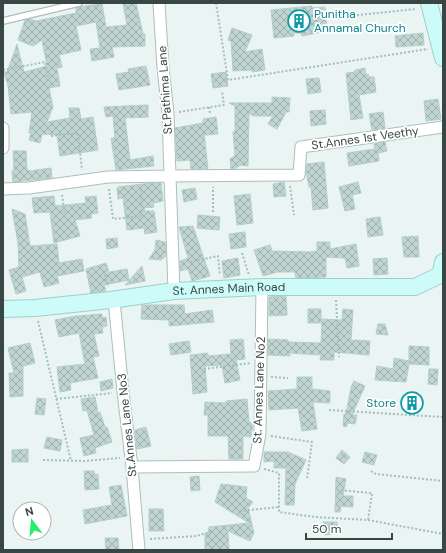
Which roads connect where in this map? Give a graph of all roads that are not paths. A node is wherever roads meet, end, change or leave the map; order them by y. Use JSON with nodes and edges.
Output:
{"nodes":[{"id":1,"x":79,"y":3,"type":"edge"},
{"id":2,"x":159,"y":3,"type":"edge"},
{"id":3,"x":429,"y":5,"type":"edge"},
{"id":4,"x":3,"y":20,"type":"edge"},
{"id":5,"x":442,"y":52,"type":"edge"},
{"id":6,"x":443,"y":127,"type":"edge"},
{"id":7,"x":3,"y":128,"type":"edge"},
{"id":8,"x":3,"y":148,"type":"edge"},
{"id":9,"x":170,"y":176,"type":"junction"},
{"id":10,"x":3,"y":189,"type":"edge"},
{"id":11,"x":443,"y":262,"type":"edge"},
{"id":12,"x":257,"y":287,"type":"junction"},
{"id":13,"x":174,"y":291,"type":"junction"},
{"id":14,"x":114,"y":300,"type":"junction"},
{"id":15,"x":3,"y":305,"type":"edge"},
{"id":16,"x":131,"y":462,"type":"junction"},
{"id":17,"x":139,"y":545,"type":"edge"}],
"edges":[{"from":1,"to":4,"type":"lane"},
{"from":2,"to":9,"type":"street","name":"St.Pathima Lane"},
{"from":3,"to":5,"type":"street"},
{"from":6,"to":9,"type":"street","name":"St.Annes 1st Veethy"},
{"from":7,"to":8,"type":"street"},
{"from":9,"to":10,"type":"street"},
{"from":9,"to":13,"type":"street","name":"St.Pathima Lane"},
{"from":11,"to":12,"type":"street","name":"St. Annes Main Road"},
{"from":12,"to":13,"type":"street","name":"St. Annes Main Road"},
{"from":12,"to":16,"type":"street","name":"St. Annes Lane No2"},
{"from":13,"to":14,"type":"street","name":"St. Annes Main Road"},
{"from":14,"to":15,"type":"street","name":"St. Annes Main Road"},
{"from":14,"to":16,"type":"street","name":"St.Annes Lane No3"},
{"from":16,"to":17,"type":"street","name":"St.Annes Lane No3"}]}
